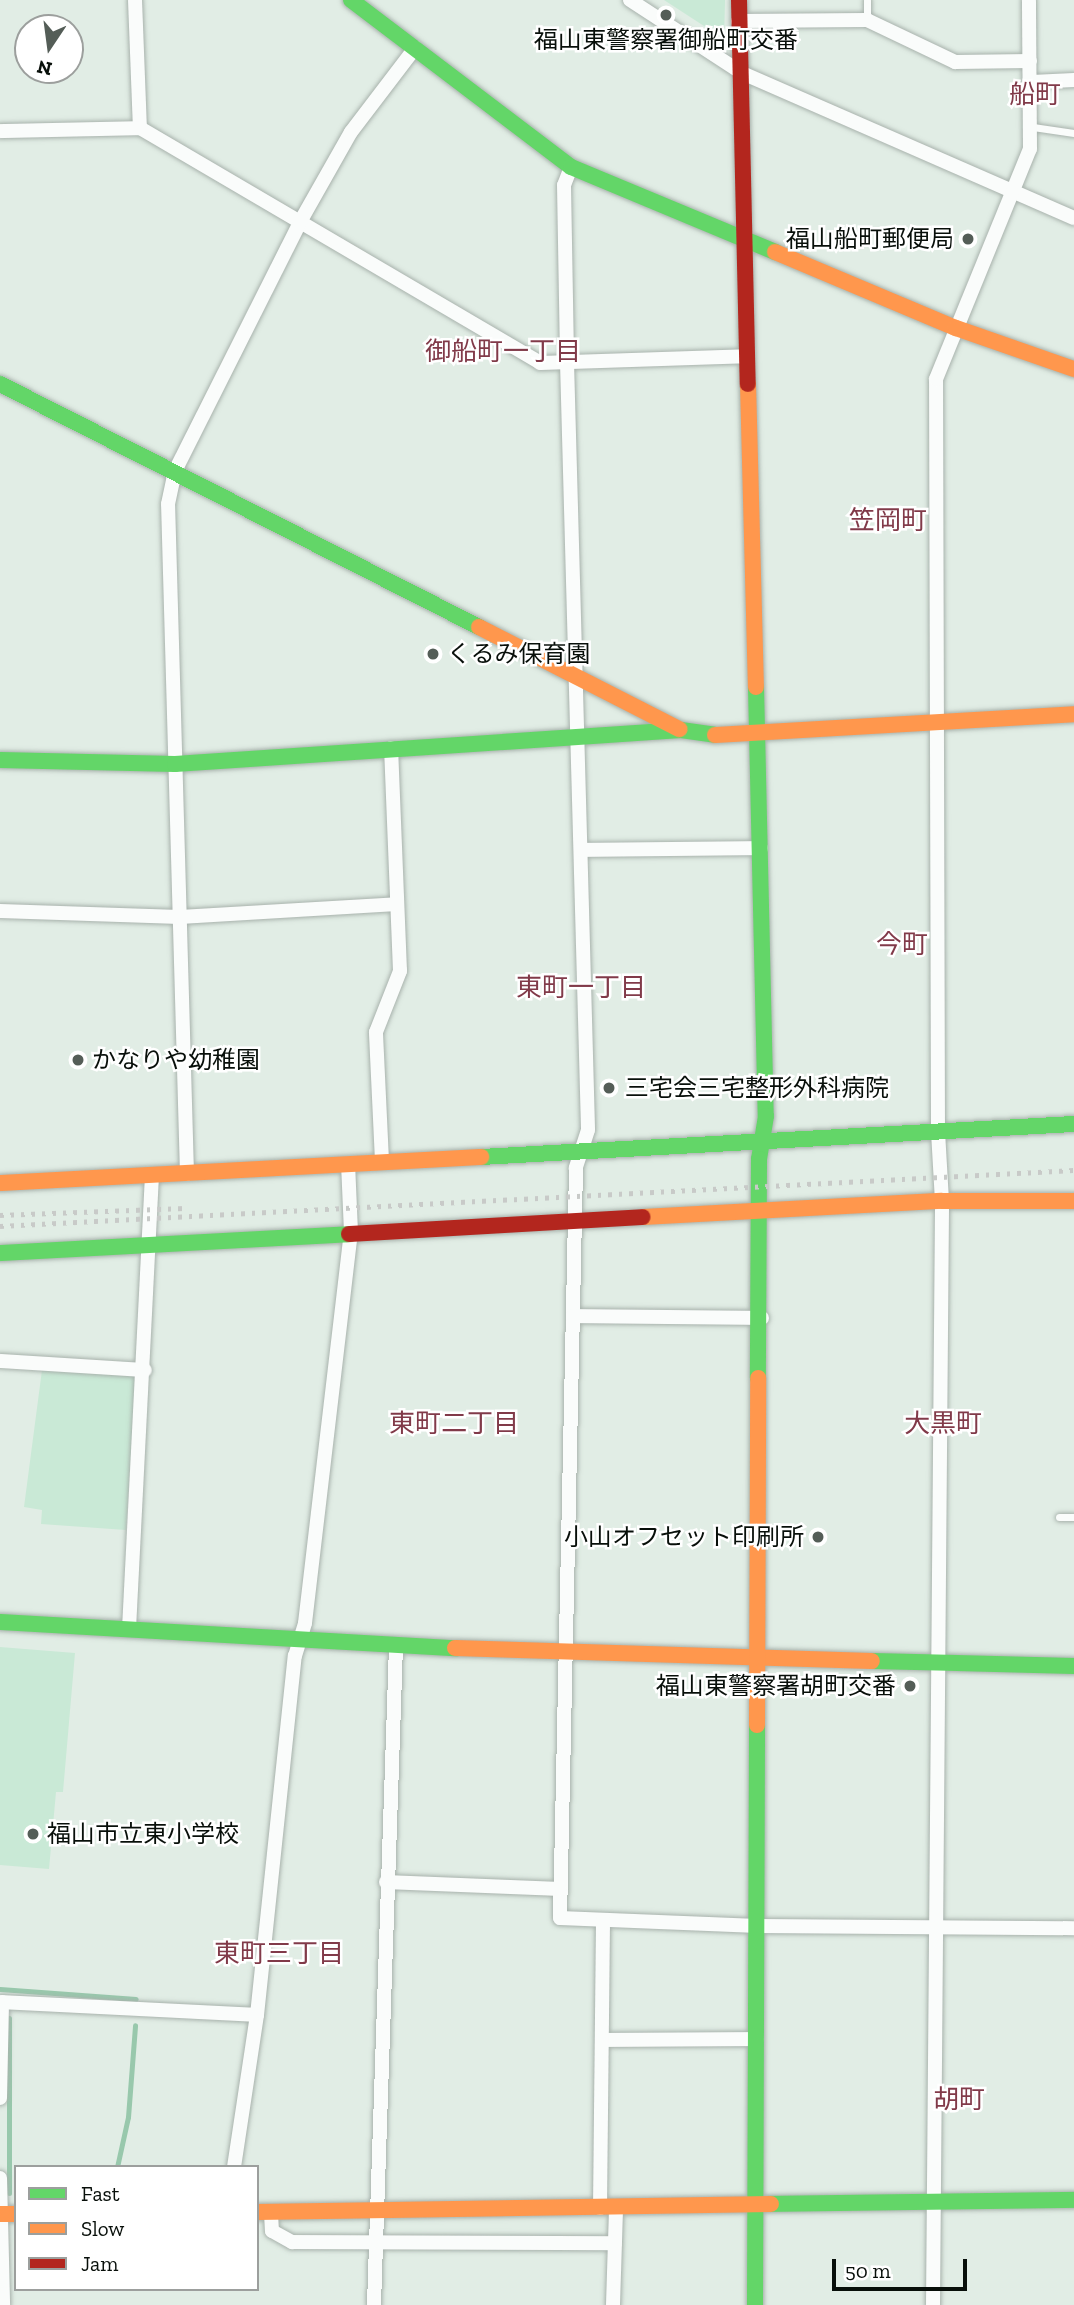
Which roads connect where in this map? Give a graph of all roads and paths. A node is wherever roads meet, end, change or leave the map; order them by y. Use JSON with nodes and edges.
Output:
{"nodes":[{"id":1,"x":135,"y":0,"type":"edge"},
{"id":2,"x":351,"y":0,"type":"edge"},
{"id":3,"x":376,"y":0,"type":"edge"},
{"id":4,"x":630,"y":0,"type":"edge"},
{"id":5,"x":739,"y":0,"type":"edge"},
{"id":6,"x":867,"y":0,"type":"edge"},
{"id":7,"x":1029,"y":0,"type":"edge"},
{"id":8,"x":867,"y":20,"type":"junction"},
{"id":9,"x":738,"y":21,"type":"junction"},
{"id":10,"x":382,"y":23,"type":"junction"},
{"id":11,"x":415,"y":48,"type":"junction"},
{"id":12,"x":1030,"y":61,"type":"junction"},
{"id":13,"x":742,"y":73,"type":"junction"},
{"id":14,"x":1074,"y":80,"type":"edge"},
{"id":15,"x":1032,"y":82,"type":"junction"},
{"id":16,"x":1033,"y":127,"type":"junction"},
{"id":17,"x":140,"y":128,"type":"junction"},
{"id":18,"x":0,"y":131,"type":"edge"},
{"id":19,"x":1074,"y":133,"type":"edge"},
{"id":20,"x":571,"y":167,"type":"junction"},
{"id":21,"x":1013,"y":192,"type":"junction"},
{"id":22,"x":1074,"y":218,"type":"edge"},
{"id":23,"x":300,"y":222,"type":"junction"},
{"id":24,"x":743,"y":241,"type":"junction"},
{"id":25,"x":956,"y":328,"type":"junction"},
{"id":26,"x":746,"y":356,"type":"junction"},
{"id":27,"x":567,"y":362,"type":"junction"},
{"id":28,"x":1074,"y":369,"type":"edge"},
{"id":29,"x":0,"y":384,"type":"edge"},
{"id":30,"x":175,"y":471,"type":"junction"},
{"id":31,"x":575,"y":675,"type":"junction"},
{"id":32,"x":1074,"y":714,"type":"edge"},
{"id":33,"x":938,"y":722,"type":"junction"},
{"id":34,"x":681,"y":730,"type":"junction"},
{"id":35,"x":754,"y":735,"type":"junction"},
{"id":36,"x":579,"y":737,"type":"junction"},
{"id":37,"x":391,"y":748,"type":"junction"},
{"id":38,"x":0,"y":760,"type":"edge"},
{"id":39,"x":176,"y":764,"type":"junction"},
{"id":40,"x":761,"y":848,"type":"junction"},
{"id":41,"x":581,"y":850,"type":"junction"},
{"id":42,"x":397,"y":904,"type":"junction"},
{"id":43,"x":0,"y":911,"type":"edge"},
{"id":44,"x":180,"y":917,"type":"junction"},
{"id":45,"x":1074,"y":1124,"type":"edge"},
{"id":46,"x":938,"y":1125,"type":"junction"},
{"id":47,"x":763,"y":1141,"type":"junction"},
{"id":48,"x":582,"y":1150,"type":"junction"},
{"id":49,"x":382,"y":1161,"type":"junction"},
{"id":50,"x":348,"y":1164,"type":"junction"},
{"id":51,"x":187,"y":1174,"type":"junction"},
{"id":52,"x":152,"y":1176,"type":"junction"},
{"id":53,"x":0,"y":1183,"type":"edge"},
{"id":54,"x":942,"y":1201,"type":"junction"},
{"id":55,"x":1074,"y":1201,"type":"edge"},
{"id":56,"x":761,"y":1211,"type":"junction"},
{"id":57,"x":575,"y":1222,"type":"junction"},
{"id":58,"x":351,"y":1232,"type":"junction"},
{"id":59,"x":152,"y":1244,"type":"junction"},
{"id":60,"x":0,"y":1253,"type":"edge"},
{"id":61,"x":573,"y":1315,"type":"junction"},
{"id":62,"x":762,"y":1318,"type":"junction"},
{"id":63,"x":0,"y":1361,"type":"edge"},
{"id":64,"x":145,"y":1370,"type":"junction"},
{"id":65,"x":1059,"y":1517,"type":"dead end"},
{"id":66,"x":1074,"y":1517,"type":"edge"},
{"id":67,"x":0,"y":1622,"type":"edge"},
{"id":68,"x":129,"y":1629,"type":"junction"},
{"id":69,"x":300,"y":1639,"type":"junction"},
{"id":70,"x":396,"y":1645,"type":"junction"},
{"id":71,"x":565,"y":1654,"type":"junction"},
{"id":72,"x":760,"y":1659,"type":"junction"},
{"id":73,"x":941,"y":1664,"type":"junction"},
{"id":74,"x":1074,"y":1666,"type":"edge"},
{"id":75,"x":386,"y":1882,"type":"junction"},
{"id":76,"x":560,"y":1889,"type":"junction"},
{"id":77,"x":603,"y":1920,"type":"junction"},
{"id":78,"x":758,"y":1926,"type":"junction"},
{"id":79,"x":937,"y":1927,"type":"junction"},
{"id":80,"x":1074,"y":1928,"type":"edge"},
{"id":81,"x":1,"y":2002,"type":"edge"},
{"id":82,"x":257,"y":2015,"type":"junction"},
{"id":83,"x":757,"y":2039,"type":"junction"},
{"id":84,"x":603,"y":2040,"type":"junction"},
{"id":85,"x":0,"y":2098,"type":"edge"},
{"id":86,"x":234,"y":2165,"type":"edge"},
{"id":87,"x":0,"y":2178,"type":"edge"},
{"id":88,"x":1074,"y":2200,"type":"edge"},
{"id":89,"x":933,"y":2201,"type":"junction"},
{"id":90,"x":755,"y":2204,"type":"junction"},
{"id":91,"x":608,"y":2208,"type":"junction"},
{"id":92,"x":374,"y":2211,"type":"junction"},
{"id":93,"x":264,"y":2212,"type":"edge"},
{"id":94,"x":6,"y":2214,"type":"edge"},
{"id":95,"x":615,"y":2243,"type":"junction"},
{"id":96,"x":376,"y":2244,"type":"junction"},
{"id":97,"x":2,"y":2305,"type":"edge"},
{"id":98,"x":373,"y":2305,"type":"edge"},
{"id":99,"x":613,"y":2305,"type":"edge"},
{"id":100,"x":755,"y":2305,"type":"edge"},
{"id":101,"x":933,"y":2305,"type":"edge"}],
"edges":[{"from":1,"to":17,"type":"street"},
{"from":2,"to":10,"type":"street"},
{"from":3,"to":10,"type":"street"},
{"from":4,"to":13,"type":"street"},
{"from":5,"to":9,"type":"street"},
{"from":6,"to":8,"type":"lane"},
{"from":7,"to":12,"type":"street"},
{"from":8,"to":9,"type":"street"},
{"from":8,"to":12,"type":"street"},
{"from":9,"to":13,"type":"street"},
{"from":10,"to":11,"type":"street"},
{"from":11,"to":20,"type":"street"},
{"from":11,"to":23,"type":"street"},
{"from":12,"to":15,"type":"street"},
{"from":13,"to":21,"type":"street"},
{"from":13,"to":24,"type":"street"},
{"from":14,"to":15,"type":"street"},
{"from":15,"to":16,"type":"street"},
{"from":16,"to":19,"type":"lane"},
{"from":16,"to":21,"type":"street"},
{"from":17,"to":18,"type":"street"},
{"from":17,"to":23,"type":"street"},
{"from":20,"to":24,"type":"street"},
{"from":20,"to":27,"type":"street"},
{"from":21,"to":22,"type":"street"},
{"from":21,"to":25,"type":"street"},
{"from":23,"to":27,"type":"street"},
{"from":23,"to":30,"type":"street"},
{"from":24,"to":25,"type":"street"},
{"from":24,"to":26,"type":"street"},
{"from":25,"to":28,"type":"street"},
{"from":25,"to":33,"type":"street"},
{"from":26,"to":27,"type":"street"},
{"from":26,"to":35,"type":"street"},
{"from":27,"to":31,"type":"street"},
{"from":29,"to":30,"type":"street"},
{"from":30,"to":31,"type":"street"},
{"from":30,"to":39,"type":"street"},
{"from":31,"to":34,"type":"street"},
{"from":31,"to":36,"type":"street"},
{"from":32,"to":33,"type":"street"},
{"from":33,"to":35,"type":"street"},
{"from":33,"to":46,"type":"street"},
{"from":34,"to":35,"type":"street"},
{"from":34,"to":36,"type":"street"},
{"from":35,"to":40,"type":"street"},
{"from":36,"to":37,"type":"street"},
{"from":36,"to":41,"type":"street"},
{"from":37,"to":39,"type":"street"},
{"from":37,"to":42,"type":"street"},
{"from":38,"to":39,"type":"street"},
{"from":39,"to":44,"type":"street"},
{"from":40,"to":41,"type":"street"},
{"from":40,"to":47,"type":"street"},
{"from":41,"to":48,"type":"street"},
{"from":42,"to":44,"type":"street"},
{"from":42,"to":49,"type":"street"},
{"from":43,"to":44,"type":"street"},
{"from":44,"to":51,"type":"street"},
{"from":45,"to":46,"type":"street"},
{"from":46,"to":47,"type":"street"},
{"from":46,"to":54,"type":"street"},
{"from":47,"to":48,"type":"street"},
{"from":47,"to":56,"type":"street"},
{"from":48,"to":49,"type":"street"},
{"from":48,"to":57,"type":"street"},
{"from":49,"to":50,"type":"street"},
{"from":50,"to":51,"type":"street"},
{"from":50,"to":58,"type":"street"},
{"from":51,"to":52,"type":"street"},
{"from":52,"to":53,"type":"street"},
{"from":52,"to":59,"type":"street"},
{"from":54,"to":55,"type":"street"},
{"from":54,"to":56,"type":"street"},
{"from":54,"to":73,"type":"street"},
{"from":56,"to":57,"type":"street"},
{"from":56,"to":62,"type":"street"},
{"from":57,"to":58,"type":"street"},
{"from":57,"to":61,"type":"street"},
{"from":58,"to":59,"type":"street"},
{"from":58,"to":69,"type":"street"},
{"from":59,"to":60,"type":"street"},
{"from":59,"to":64,"type":"street"},
{"from":61,"to":62,"type":"street"},
{"from":61,"to":71,"type":"street"},
{"from":62,"to":72,"type":"street"},
{"from":63,"to":64,"type":"street"},
{"from":64,"to":68,"type":"street"},
{"from":65,"to":66,"type":"lane"},
{"from":67,"to":68,"type":"street"},
{"from":68,"to":69,"type":"street"},
{"from":69,"to":70,"type":"street"},
{"from":69,"to":82,"type":"street"},
{"from":70,"to":71,"type":"street"},
{"from":70,"to":75,"type":"street"},
{"from":71,"to":72,"type":"street"},
{"from":71,"to":76,"type":"street"},
{"from":72,"to":73,"type":"street"},
{"from":72,"to":78,"type":"street"},
{"from":73,"to":74,"type":"street"},
{"from":73,"to":79,"type":"street"},
{"from":75,"to":76,"type":"street"},
{"from":75,"to":92,"type":"street"},
{"from":76,"to":77,"type":"street"},
{"from":77,"to":78,"type":"street"},
{"from":77,"to":84,"type":"street"},
{"from":78,"to":79,"type":"street"},
{"from":78,"to":83,"type":"street"},
{"from":79,"to":80,"type":"street"},
{"from":79,"to":89,"type":"street"},
{"from":81,"to":82,"type":"street"},
{"from":81,"to":85,"type":"street"},
{"from":82,"to":86,"type":"street"},
{"from":83,"to":84,"type":"street"},
{"from":83,"to":90,"type":"street"},
{"from":84,"to":91,"type":"street"},
{"from":87,"to":94,"type":"street"},
{"from":88,"to":89,"type":"street"},
{"from":89,"to":90,"type":"street"},
{"from":89,"to":101,"type":"street"},
{"from":90,"to":91,"type":"street"},
{"from":90,"to":100,"type":"street"},
{"from":91,"to":92,"type":"street"},
{"from":91,"to":95,"type":"street"},
{"from":92,"to":93,"type":"street"},
{"from":92,"to":96,"type":"street"},
{"from":93,"to":96,"type":"street"},
{"from":94,"to":97,"type":"street"},
{"from":95,"to":96,"type":"street"},
{"from":95,"to":99,"type":"street"},
{"from":96,"to":98,"type":"street"}]}
